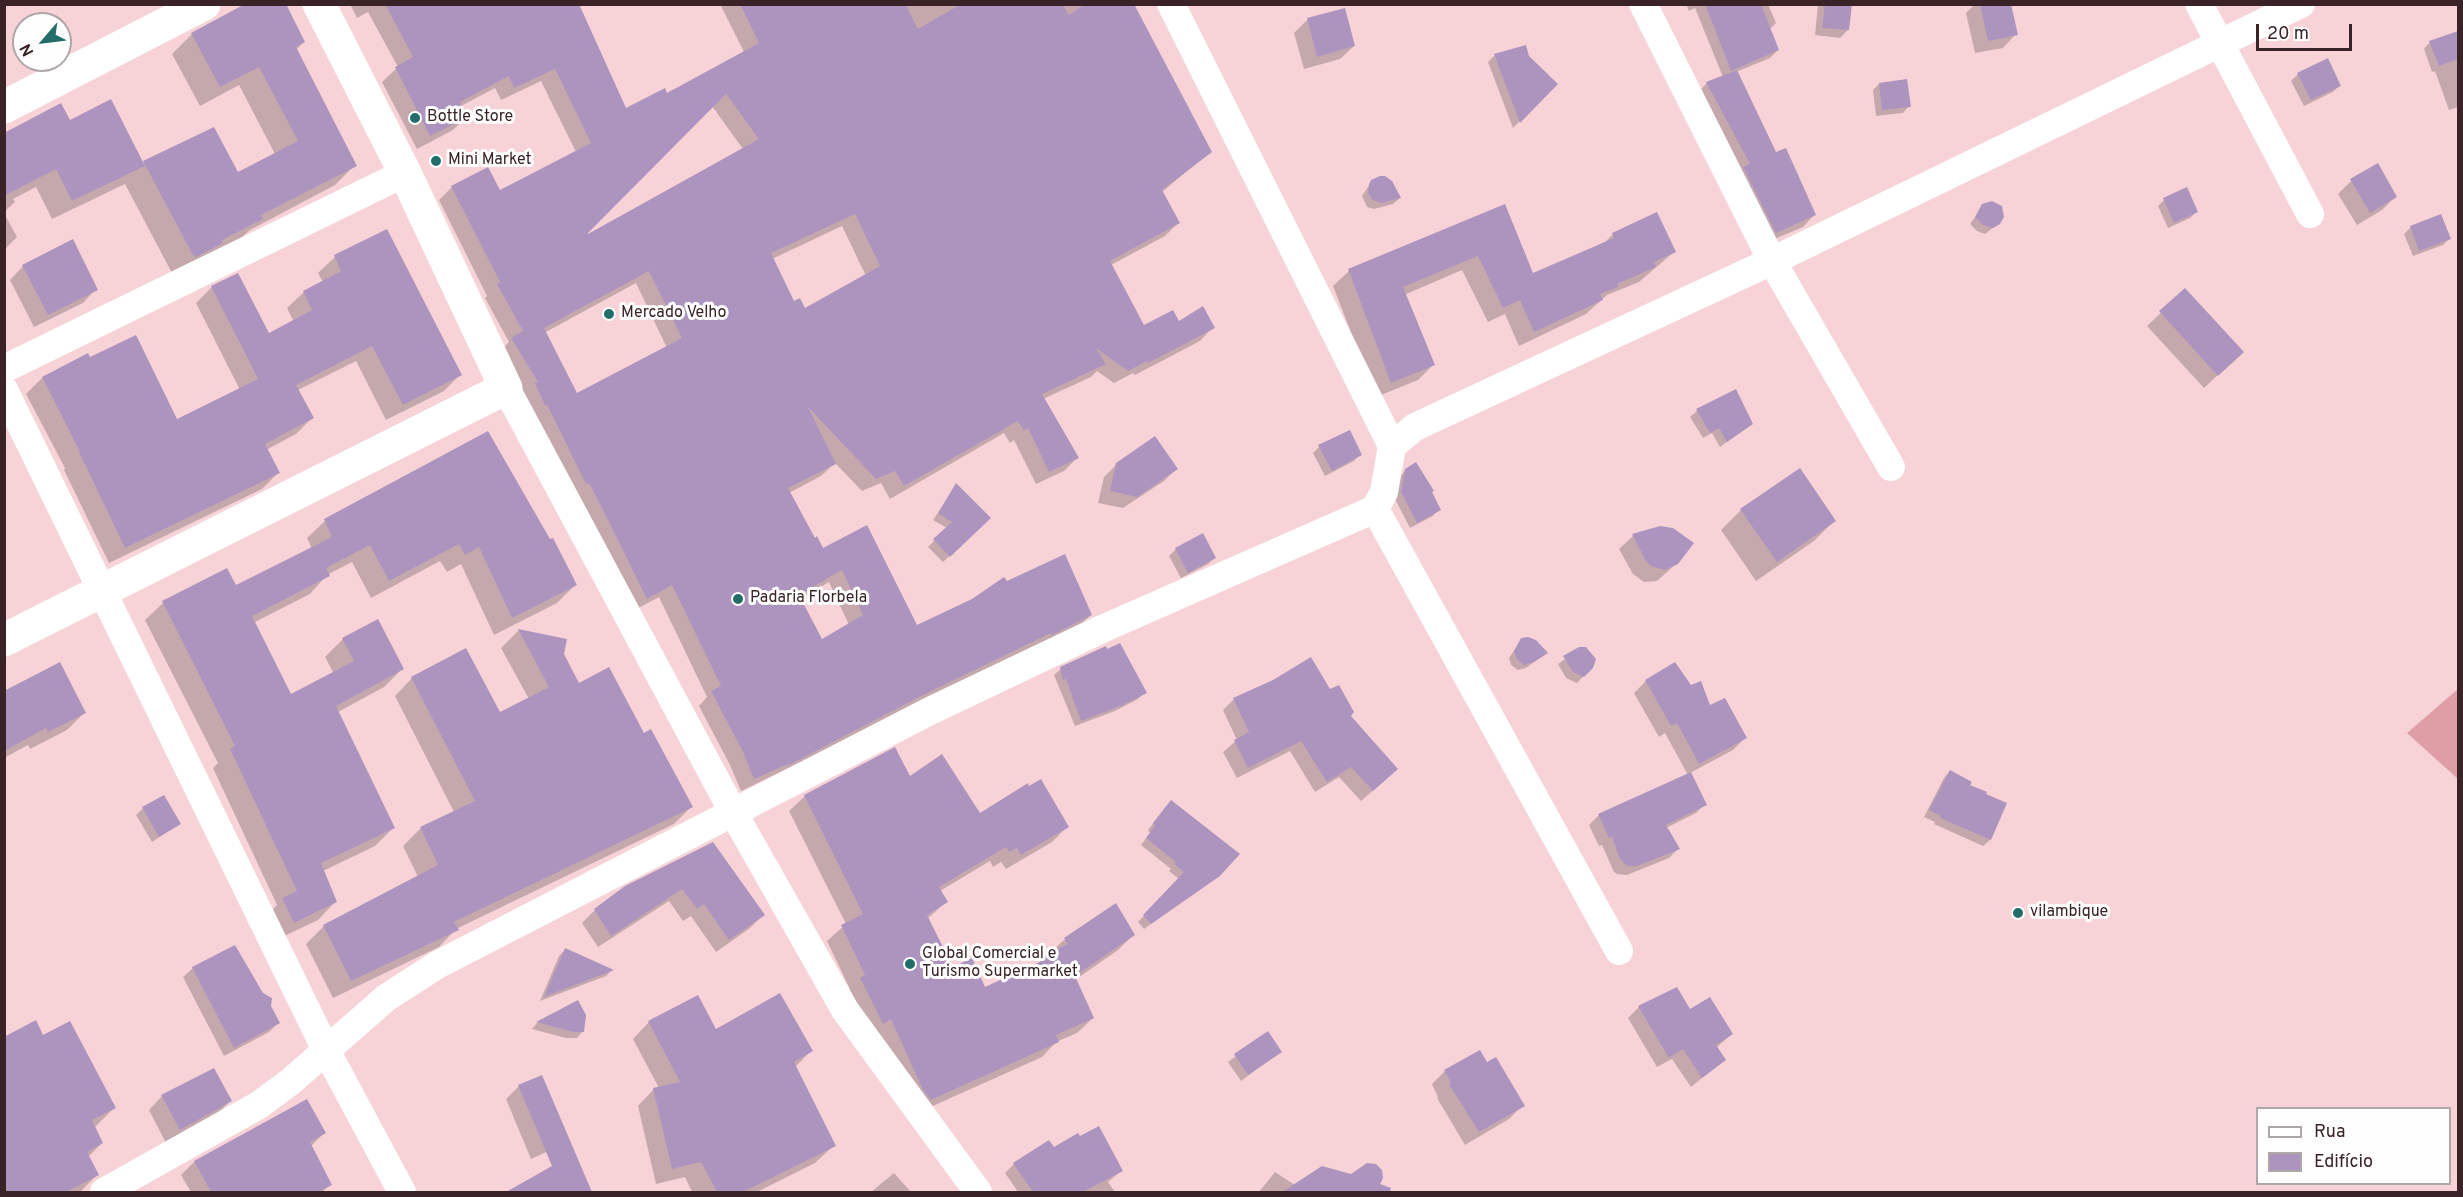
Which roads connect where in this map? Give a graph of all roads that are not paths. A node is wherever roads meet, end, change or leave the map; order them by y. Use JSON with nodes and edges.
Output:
{"nodes":[{"id":1,"x":204,"y":4,"type":"edge"},
{"id":2,"x":319,"y":4,"type":"edge"},
{"id":3,"x":1171,"y":4,"type":"edge"},
{"id":4,"x":1643,"y":4,"type":"edge"},
{"id":5,"x":2199,"y":4,"type":"edge"},
{"id":6,"x":2301,"y":4,"type":"edge"},
{"id":7,"x":2220,"y":44,"type":"junction"},
{"id":8,"x":4,"y":107,"type":"edge"},
{"id":9,"x":405,"y":173,"type":"junction"},
{"id":10,"x":2310,"y":214,"type":"dead end"},
{"id":11,"x":1772,"y":261,"type":"junction"},
{"id":12,"x":4,"y":369,"type":"edge"},
{"id":13,"x":506,"y":388,"type":"junction"},
{"id":14,"x":4,"y":390,"type":"edge"},
{"id":15,"x":1392,"y":446,"type":"junction"},
{"id":16,"x":1891,"y":467,"type":"dead end"},
{"id":17,"x":1375,"y":509,"type":"junction"},
{"id":18,"x":102,"y":592,"type":"junction"},
{"id":19,"x":4,"y":640,"type":"edge"},
{"id":20,"x":733,"y":812,"type":"junction"},
{"id":21,"x":1619,"y":951,"type":"dead end"},
{"id":22,"x":326,"y":1050,"type":"junction"},
{"id":23,"x":104,"y":1192,"type":"edge"},
{"id":24,"x":402,"y":1192,"type":"edge"},
{"id":25,"x":978,"y":1192,"type":"edge"}],
"edges":[{"from":1,"to":8,"type":"main road"},
{"from":2,"to":9,"type":"main road"},
{"from":3,"to":15,"type":"street"},
{"from":4,"to":11,"type":"street"},
{"from":5,"to":7,"type":"street"},
{"from":6,"to":7,"type":"street"},
{"from":7,"to":10,"type":"street"},
{"from":7,"to":11,"type":"street"},
{"from":9,"to":12,"type":"street"},
{"from":9,"to":13,"type":"main road"},
{"from":11,"to":15,"type":"street"},
{"from":11,"to":16,"type":"street"},
{"from":13,"to":18,"type":"main road"},
{"from":13,"to":20,"type":"street"},
{"from":14,"to":18,"type":"street"},
{"from":15,"to":17,"type":"street"},
{"from":17,"to":20,"type":"street"},
{"from":17,"to":21,"type":"street"},
{"from":18,"to":19,"type":"main road"},
{"from":18,"to":22,"type":"street"},
{"from":20,"to":22,"type":"street"},
{"from":20,"to":25,"type":"street"},
{"from":22,"to":23,"type":"street"},
{"from":22,"to":24,"type":"street"}]}
